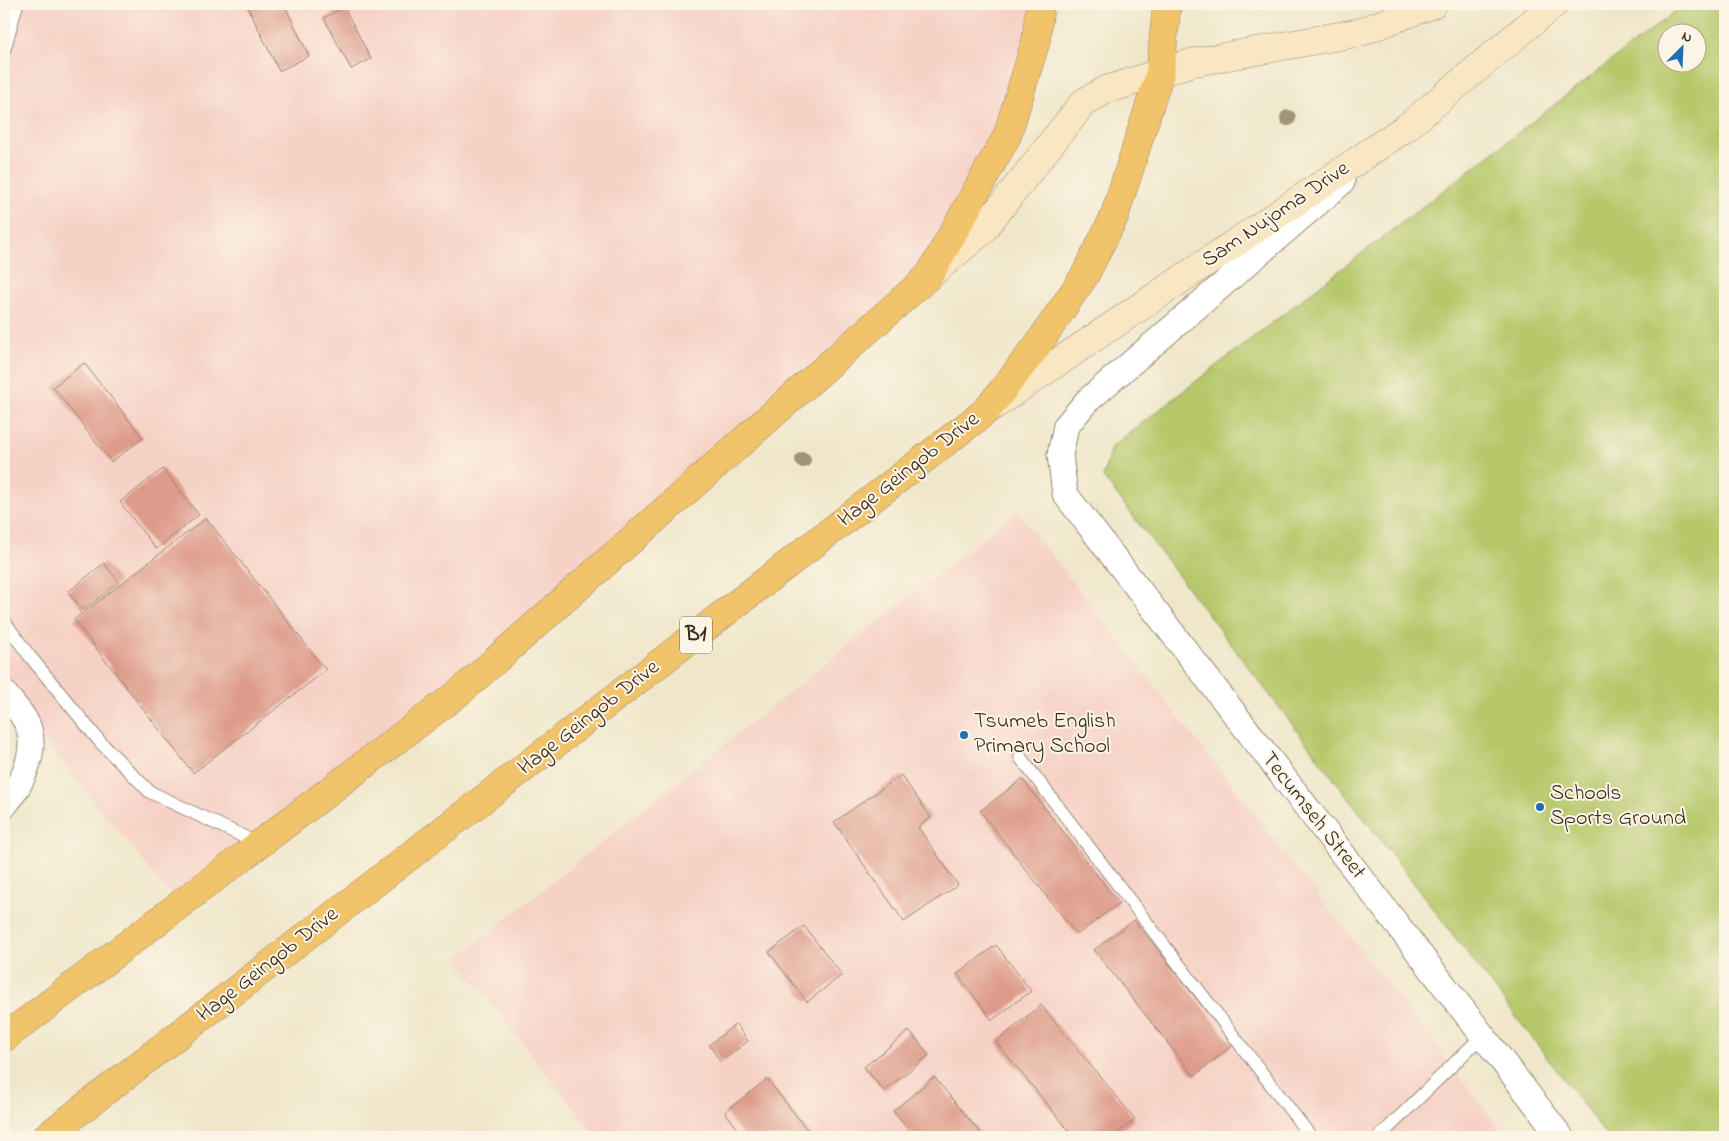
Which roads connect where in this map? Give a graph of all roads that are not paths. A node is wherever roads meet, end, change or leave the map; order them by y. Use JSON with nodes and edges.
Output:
{"nodes":[{"id":1,"x":17,"y":4,"type":"edge"},
{"id":2,"x":1040,"y":4,"type":"edge"},
{"id":3,"x":1167,"y":4,"type":"edge"},
{"id":4,"x":1434,"y":4,"type":"edge"},
{"id":5,"x":1554,"y":4,"type":"edge"},
{"id":6,"x":4,"y":51,"type":"edge"},
{"id":7,"x":1160,"y":73,"type":"junction"},
{"id":8,"x":1407,"y":127,"type":"junction"},
{"id":9,"x":929,"y":276,"type":"junction"},
{"id":10,"x":986,"y":411,"type":"junction"},
{"id":11,"x":4,"y":621,"type":"edge"},
{"id":12,"x":4,"y":693,"type":"edge"},
{"id":13,"x":1020,"y":757,"type":"dead end"},
{"id":14,"x":4,"y":806,"type":"edge"},
{"id":15,"x":259,"y":844,"type":"junction"},
{"id":16,"x":1482,"y":1036,"type":"junction"},
{"id":17,"x":4,"y":1038,"type":"edge"},
{"id":18,"x":46,"y":1137,"type":"edge"},
{"id":19,"x":1311,"y":1137,"type":"edge"},
{"id":20,"x":1379,"y":1137,"type":"edge"},
{"id":21,"x":1561,"y":1137,"type":"edge"}],
"edges":[{"from":1,"to":6,"type":"lane"},
{"from":2,"to":9,"type":"highway"},
{"from":3,"to":7,"type":"highway","name":"Hage Geingob Drive","number":"B1"},
{"from":4,"to":7,"type":"street"},
{"from":5,"to":8,"type":"street","name":"Sam Nujoma Drive"},
{"from":7,"to":9,"type":"street"},
{"from":7,"to":10,"type":"highway","name":"Hage Geingob Drive","number":"B1"},
{"from":8,"to":10,"type":"street","name":"Sam Nujoma Drive"},
{"from":8,"to":16,"type":"street","name":"Tecumseh Street"},
{"from":9,"to":15,"type":"highway"},
{"from":10,"to":18,"type":"highway","name":"Hage Geingob Drive","number":"B1"},
{"from":11,"to":15,"type":"lane"},
{"from":12,"to":14,"type":"street"},
{"from":13,"to":19,"type":"lane"},
{"from":15,"to":17,"type":"highway"},
{"from":16,"to":20,"type":"lane"},
{"from":16,"to":21,"type":"street","name":"Tecumseh Street"}]}
